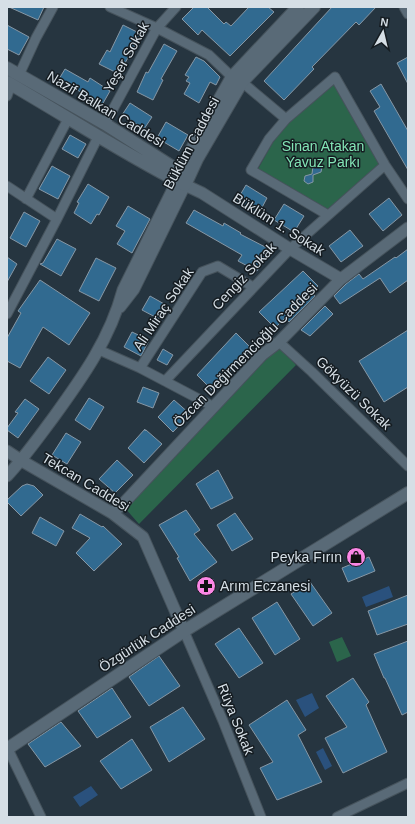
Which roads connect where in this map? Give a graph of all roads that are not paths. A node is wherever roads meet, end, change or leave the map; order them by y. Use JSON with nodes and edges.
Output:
{"nodes":[{"id":1,"x":53,"y":7,"type":"edge"},
{"id":2,"x":110,"y":7,"type":"edge"},
{"id":3,"x":176,"y":7,"type":"edge"},
{"id":4,"x":298,"y":7,"type":"edge"},
{"id":5,"x":314,"y":7,"type":"edge"},
{"id":6,"x":404,"y":7,"type":"edge"},
{"id":7,"x":408,"y":14,"type":"edge"},
{"id":8,"x":157,"y":28,"type":"junction"},
{"id":9,"x":7,"y":68,"type":"edge"},
{"id":10,"x":20,"y":75,"type":"junction"},
{"id":11,"x":237,"y":80,"type":"junction"},
{"id":12,"x":8,"y":88,"type":"edge"},
{"id":13,"x":68,"y":119,"type":"junction"},
{"id":14,"x":286,"y":119,"type":"junction"},
{"id":15,"x":105,"y":124,"type":"junction"},
{"id":16,"x":98,"y":137,"type":"junction"},
{"id":17,"x":386,"y":165,"type":"junction"},
{"id":18,"x":183,"y":178,"type":"junction"},
{"id":19,"x":7,"y":186,"type":"edge"},
{"id":20,"x":26,"y":199,"type":"junction"},
{"id":21,"x":408,"y":199,"type":"edge"},
{"id":22,"x":328,"y":215,"type":"junction"},
{"id":23,"x":57,"y":220,"type":"junction"},
{"id":24,"x":408,"y":228,"type":"edge"},
{"id":25,"x":290,"y":249,"type":"junction"},
{"id":26,"x":342,"y":279,"type":"junction"},
{"id":27,"x":253,"y":287,"type":"junction"},
{"id":28,"x":7,"y":314,"type":"edge"},
{"id":29,"x":279,"y":342,"type":"junction"},
{"id":30,"x":99,"y":350,"type":"junction"},
{"id":31,"x":140,"y":368,"type":"junction"},
{"id":32,"x":165,"y":381,"type":"junction"},
{"id":33,"x":214,"y":407,"type":"junction"},
{"id":34,"x":7,"y":451,"type":"edge"},
{"id":35,"x":22,"y":461,"type":"junction"},
{"id":36,"x":408,"y":466,"type":"edge"},
{"id":37,"x":7,"y":476,"type":"edge"},
{"id":38,"x":408,"y":493,"type":"edge"},
{"id":39,"x":112,"y":513,"type":"junction"},
{"id":40,"x":184,"y":632,"type":"junction"},
{"id":41,"x":7,"y":748,"type":"edge"},
{"id":42,"x":408,"y":783,"type":"edge"},
{"id":43,"x":41,"y":817,"type":"edge"},
{"id":44,"x":261,"y":817,"type":"edge"},
{"id":45,"x":337,"y":817,"type":"edge"}],
"edges":[{"from":1,"to":10,"type":"street"},
{"from":2,"to":8,"type":"street"},
{"from":3,"to":8,"type":"street","name":"Yeşer Sokak"},
{"from":4,"to":11,"type":"main road","name":"Büklüm Caddesi"},
{"from":5,"to":11,"type":"main road","name":"Büklüm Caddesi"},
{"from":6,"to":7,"type":"street"},
{"from":8,"to":11,"type":"street"},
{"from":8,"to":15,"type":"street","name":"Yeşer Sokak"},
{"from":9,"to":10,"type":"main road","name":"Nazif Balkan Caddesi"},
{"from":10,"to":15,"type":"main road","name":"Nazif Balkan Caddesi"},
{"from":11,"to":14,"type":"street"},
{"from":11,"to":18,"type":"main road","name":"Büklüm Caddesi"},
{"from":12,"to":13,"type":"main road","name":"Nazif Balkan Caddesi"},
{"from":13,"to":16,"type":"main road","name":"Nazif Balkan Caddesi"},
{"from":13,"to":20,"type":"street"},
{"from":14,"to":17,"type":"street"},
{"from":14,"to":22,"type":"street"},
{"from":15,"to":18,"type":"main road","name":"Nazif Balkan Caddesi"},
{"from":16,"to":18,"type":"main road","name":"Nazif Balkan Caddesi"},
{"from":16,"to":23,"type":"street"},
{"from":17,"to":21,"type":"street"},
{"from":17,"to":22,"type":"street","name":"Cengiz Sokak"},
{"from":18,"to":25,"type":"street","name":"Büklüm 1. Sokak"},
{"from":18,"to":30,"type":"street","name":"Büklüm Caddesi"},
{"from":19,"to":20,"type":"street"},
{"from":20,"to":23,"type":"street"},
{"from":22,"to":25,"type":"street","name":"Cengiz Sokak"},
{"from":23,"to":28,"type":"street"},
{"from":24,"to":26,"type":"street","name":"Özcan Değirmencioğlu Caddesi"},
{"from":25,"to":26,"type":"street","name":"Büklüm 1. Sokak"},
{"from":25,"to":27,"type":"street","name":"Cengiz Sokak"},
{"from":26,"to":29,"type":"street","name":"Özcan Değirmencioğlu Caddesi"},
{"from":27,"to":31,"type":"street","name":"Ali Miraç Sokak"},
{"from":27,"to":32,"type":"street","name":"Cengiz Sokak"},
{"from":29,"to":33,"type":"street","name":"Özcan Değirmencioğlu Caddesi"},
{"from":29,"to":36,"type":"street","name":"Gökyüzü Sokak"},
{"from":30,"to":31,"type":"street"},
{"from":30,"to":35,"type":"street","name":"Büklüm Caddesi"},
{"from":31,"to":32,"type":"street"},
{"from":32,"to":33,"type":"street"},
{"from":33,"to":39,"type":"street","name":"Özcan Değirmencioğlu Caddesi"},
{"from":34,"to":35,"type":"street","name":"Tekcan Caddesi"},
{"from":35,"to":37,"type":"street","name":"Büklüm Caddesi"},
{"from":35,"to":39,"type":"street","name":"Tekcan Caddesi"},
{"from":38,"to":40,"type":"main road","name":"Özgürlük Caddesi"},
{"from":39,"to":40,"type":"street","name":"Tekcan Caddesi"},
{"from":40,"to":41,"type":"main road","name":"Özgürlük Caddesi"},
{"from":40,"to":44,"type":"street","name":"Rüya Sokak"},
{"from":41,"to":43,"type":"street"},
{"from":42,"to":45,"type":"street"}]}
